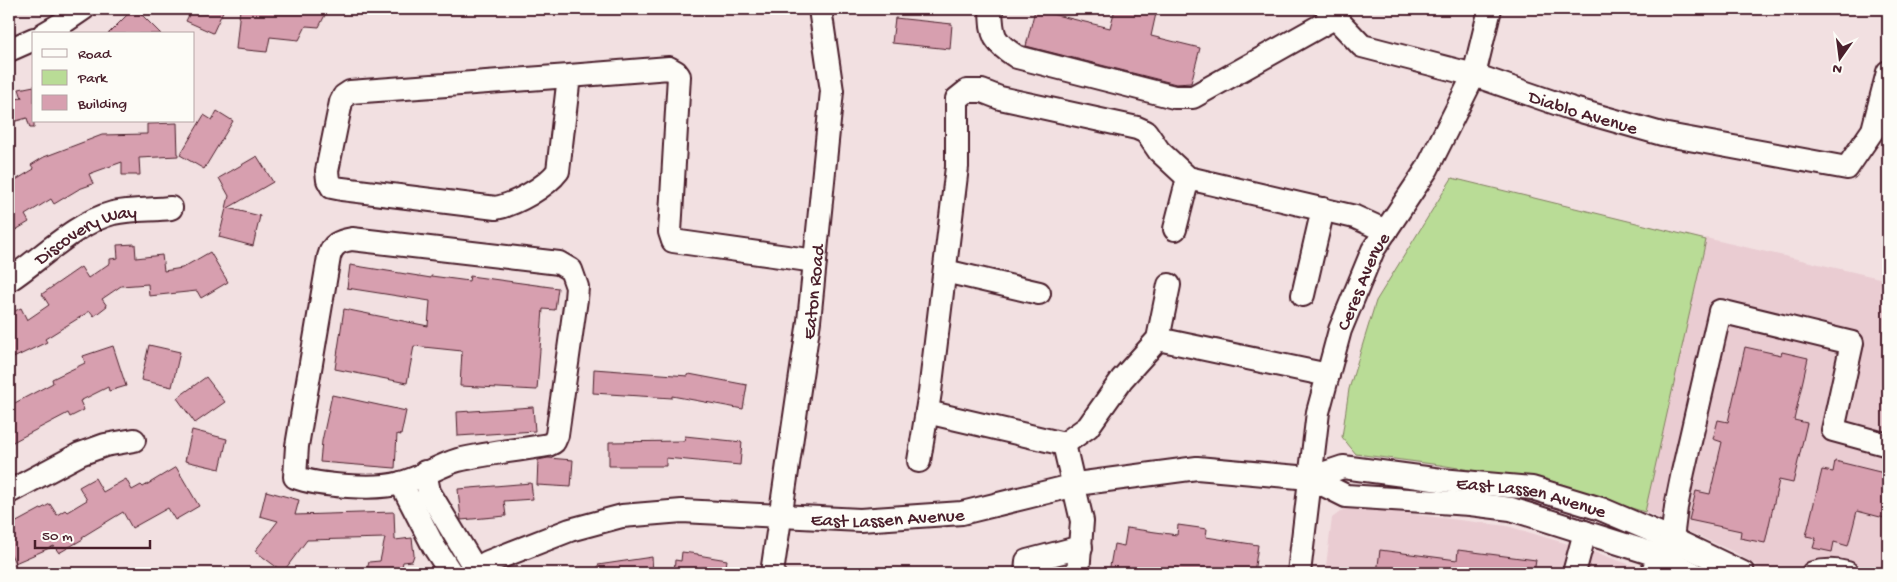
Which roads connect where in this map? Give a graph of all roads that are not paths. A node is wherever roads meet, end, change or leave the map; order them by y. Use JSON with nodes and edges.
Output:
{"nodes":[{"id":1,"x":83,"y":9,"type":"edge"},
{"id":2,"x":805,"y":9,"type":"edge"},
{"id":3,"x":820,"y":9,"type":"edge"},
{"id":4,"x":992,"y":9,"type":"edge"},
{"id":5,"x":1490,"y":9,"type":"edge"},
{"id":6,"x":1332,"y":13,"type":"edge"},
{"id":7,"x":47,"y":32,"type":"edge"},
{"id":8,"x":32,"y":40,"type":"edge"},
{"id":9,"x":9,"y":50,"type":"edge"},
{"id":10,"x":1888,"y":72,"type":"edge"},
{"id":11,"x":1474,"y":75,"type":"junction"},
{"id":12,"x":569,"y":76,"type":"junction"},
{"id":13,"x":1188,"y":178,"type":"junction"},
{"id":14,"x":171,"y":208,"type":"dead end"},
{"id":15,"x":1323,"y":209,"type":"junction"},
{"id":16,"x":1175,"y":229,"type":"dead end"},
{"id":17,"x":1386,"y":231,"type":"junction"},
{"id":18,"x":808,"y":260,"type":"junction"},
{"id":19,"x":945,"y":272,"type":"junction"},
{"id":20,"x":9,"y":280,"type":"edge"},
{"id":21,"x":1169,"y":286,"type":"dead end"},
{"id":22,"x":1039,"y":292,"type":"dead end"},
{"id":23,"x":1303,"y":295,"type":"dead end"},
{"id":24,"x":1158,"y":339,"type":"junction"},
{"id":25,"x":1328,"y":375,"type":"junction"},
{"id":26,"x":927,"y":412,"type":"junction"},
{"id":27,"x":134,"y":440,"type":"dead end"},
{"id":28,"x":1064,"y":444,"type":"junction"},
{"id":29,"x":1888,"y":445,"type":"edge"},
{"id":30,"x":920,"y":461,"type":"dead end"},
{"id":31,"x":425,"y":472,"type":"junction"},
{"id":32,"x":1310,"y":478,"type":"junction"},
{"id":33,"x":401,"y":484,"type":"junction"},
{"id":34,"x":1073,"y":486,"type":"junction"},
{"id":35,"x":1532,"y":488,"type":"junction"},
{"id":36,"x":9,"y":492,"type":"edge"},
{"id":37,"x":1528,"y":514,"type":"junction"},
{"id":38,"x":772,"y":516,"type":"junction"},
{"id":39,"x":1585,"y":532,"type":"junction"},
{"id":40,"x":1081,"y":547,"type":"junction"},
{"id":41,"x":1662,"y":556,"type":"edge"},
{"id":42,"x":473,"y":572,"type":"edge"},
{"id":43,"x":451,"y":573,"type":"edge"},
{"id":44,"x":772,"y":573,"type":"edge"},
{"id":45,"x":1026,"y":573,"type":"edge"},
{"id":46,"x":1078,"y":573,"type":"edge"},
{"id":47,"x":1299,"y":573,"type":"edge"},
{"id":48,"x":1574,"y":573,"type":"edge"},
{"id":49,"x":1692,"y":573,"type":"edge"},
{"id":50,"x":1743,"y":573,"type":"edge"},
{"id":51,"x":1813,"y":573,"type":"edge"},
{"id":52,"x":1847,"y":573,"type":"edge"}],
"edges":[{"from":1,"to":7,"type":"street"},
{"from":2,"to":18,"type":"street"},
{"from":3,"to":18,"type":"street","name":"Eaton Road"},
{"from":4,"to":6,"type":"street"},
{"from":5,"to":11,"type":"street","name":"Ceres Avenue"},
{"from":6,"to":11,"type":"street","name":"Diablo Avenue"},
{"from":8,"to":9,"type":"street"},
{"from":10,"to":11,"type":"street","name":"Diablo Avenue"},
{"from":11,"to":17,"type":"street","name":"Ceres Avenue"},
{"from":12,"to":12,"type":"street"},
{"from":12,"to":18,"type":"street"},
{"from":13,"to":15,"type":"street"},
{"from":13,"to":16,"type":"street"},
{"from":13,"to":19,"type":"street"},
{"from":14,"to":20,"type":"street","name":"Discovery Way"},
{"from":15,"to":17,"type":"street"},
{"from":15,"to":23,"type":"street"},
{"from":17,"to":25,"type":"street","name":"Ceres Avenue"},
{"from":18,"to":38,"type":"street","name":"Eaton Road"},
{"from":19,"to":22,"type":"street"},
{"from":19,"to":26,"type":"street"},
{"from":21,"to":24,"type":"street"},
{"from":24,"to":25,"type":"street"},
{"from":24,"to":28,"type":"street"},
{"from":25,"to":32,"type":"street","name":"Ceres Avenue"},
{"from":26,"to":28,"type":"street"},
{"from":26,"to":30,"type":"street"},
{"from":27,"to":36,"type":"street"},
{"from":28,"to":34,"type":"street"},
{"from":29,"to":41,"type":"street"},
{"from":31,"to":33,"type":"street"},
{"from":31,"to":33,"type":"street"},
{"from":31,"to":42,"type":"street"},
{"from":32,"to":34,"type":"street","name":"East Lassen Avenue"},
{"from":32,"to":35,"type":"street","name":"East Lassen Avenue"},
{"from":32,"to":37,"type":"street","name":"East Lassen Avenue"},
{"from":32,"to":47,"type":"street","name":"Ceres Avenue"},
{"from":33,"to":43,"type":"street"},
{"from":34,"to":38,"type":"street","name":"East Lassen Avenue"},
{"from":34,"to":40,"type":"street"},
{"from":35,"to":37,"type":"street"},
{"from":35,"to":41,"type":"street","name":"East Lassen Avenue"},
{"from":37,"to":39,"type":"street","name":"East Lassen Avenue"},
{"from":38,"to":42,"type":"street","name":"East Lassen Avenue"},
{"from":38,"to":44,"type":"street","name":"Eaton Road"},
{"from":39,"to":41,"type":"street","name":"East Lassen Avenue"},
{"from":39,"to":48,"type":"street"},
{"from":40,"to":45,"type":"street"},
{"from":40,"to":46,"type":"street"},
{"from":41,"to":49,"type":"street","name":"East Lassen Avenue"},
{"from":41,"to":50,"type":"street","name":"East Lassen Avenue"},
{"from":51,"to":52,"type":"street"}]}
